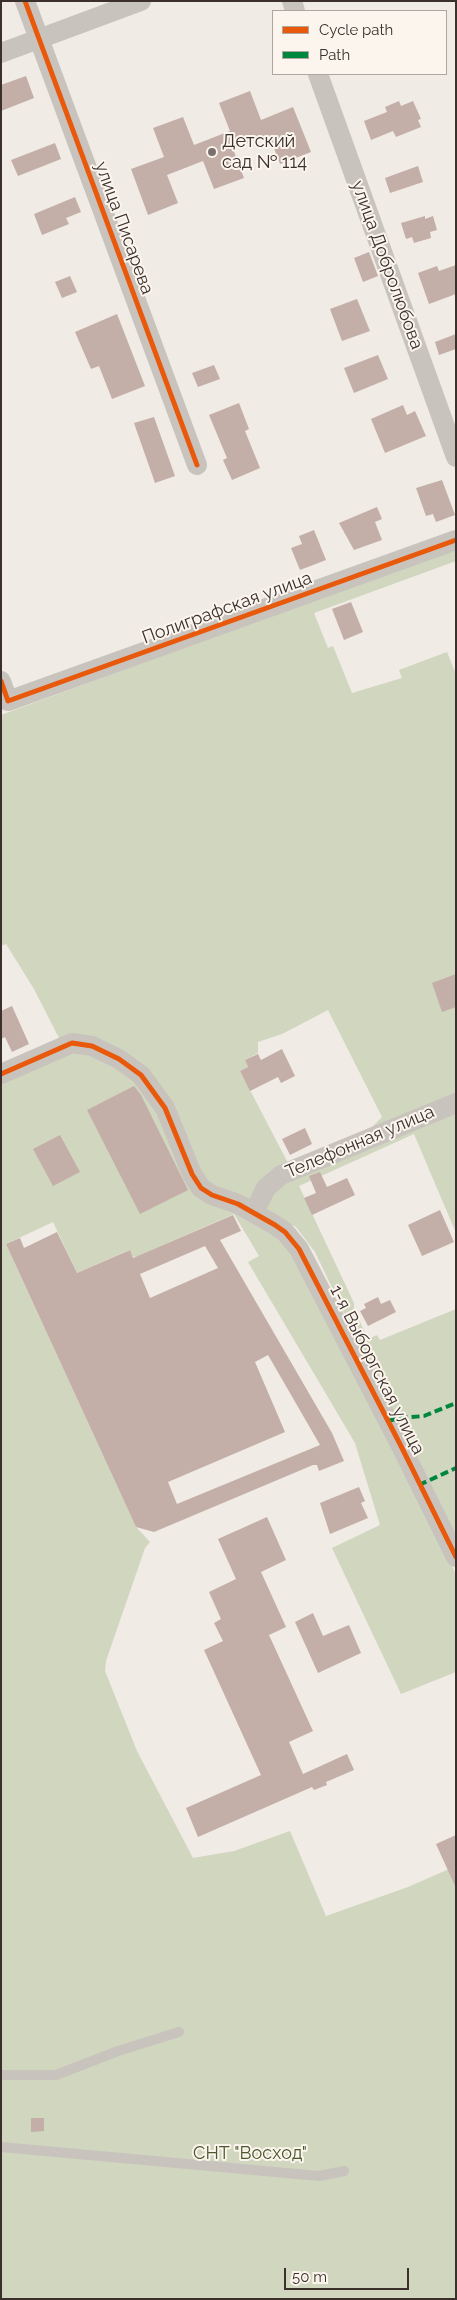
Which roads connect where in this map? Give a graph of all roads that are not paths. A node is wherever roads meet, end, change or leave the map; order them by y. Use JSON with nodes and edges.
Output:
{"nodes":[{"id":1,"x":25,"y":1,"type":"edge"},
{"id":2,"x":141,"y":1,"type":"edge"},
{"id":3,"x":39,"y":40,"type":"junction"},
{"id":4,"x":1,"y":53,"type":"edge"},
{"id":5,"x":318,"y":75,"type":"edge"},
{"id":6,"x":456,"y":457,"type":"edge"},
{"id":7,"x":197,"y":465,"type":"dead end"},
{"id":8,"x":456,"y":540,"type":"edge"},
{"id":9,"x":1,"y":681,"type":"edge"},
{"id":10,"x":1,"y":1074,"type":"edge"},
{"id":11,"x":456,"y":1103,"type":"edge"},
{"id":12,"x":254,"y":1212,"type":"junction"},
{"id":13,"x":456,"y":1557,"type":"edge"},
{"id":14,"x":179,"y":2032,"type":"dead end"},
{"id":15,"x":1,"y":2075,"type":"edge"},
{"id":16,"x":1,"y":2147,"type":"edge"},
{"id":17,"x":344,"y":2171,"type":"dead end"}],
"edges":[{"from":1,"to":3,"type":"street","name":"улица Писарева"},
{"from":2,"to":3,"type":"street"},
{"from":3,"to":4,"type":"street"},
{"from":3,"to":7,"type":"street","name":"улица Писарева"},
{"from":5,"to":6,"type":"street","name":"улица Добролюбова"},
{"from":8,"to":9,"type":"street","name":"Полиграфская улица"},
{"from":10,"to":12,"type":"street","name":"1-я Выборгская улица"},
{"from":11,"to":12,"type":"street","name":"Телефонная улица"},
{"from":12,"to":13,"type":"street","name":"1-я Выборгская улица"},
{"from":14,"to":15,"type":"lane"},
{"from":16,"to":17,"type":"lane"}]}
